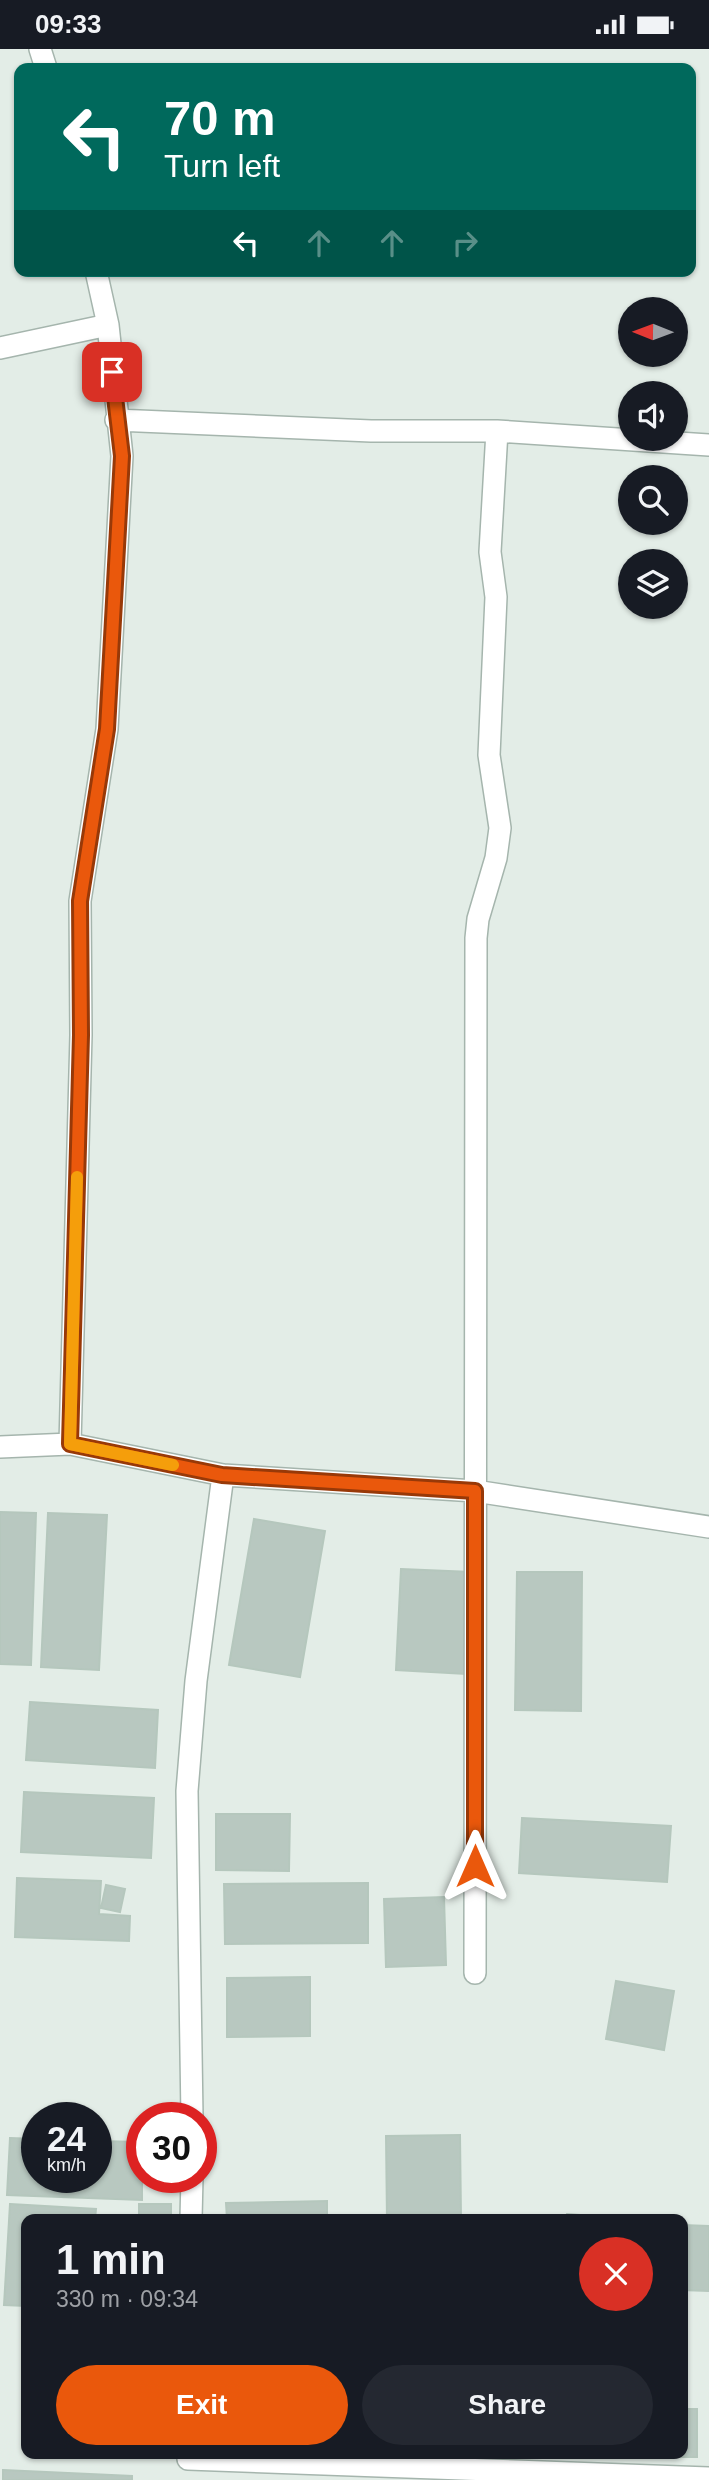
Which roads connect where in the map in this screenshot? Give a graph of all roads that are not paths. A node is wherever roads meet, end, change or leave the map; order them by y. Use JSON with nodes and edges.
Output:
{"nodes":[{"id":1,"x":97,"y":277,"type":"edge"},
{"id":2,"x":108,"y":325,"type":"junction"},
{"id":3,"x":0,"y":348,"type":"edge"},
{"id":4,"x":116,"y":420,"type":"junction"},
{"id":5,"x":497,"y":431,"type":"junction"},
{"id":6,"x":709,"y":445,"type":"edge"},
{"id":7,"x":70,"y":1444,"type":"junction"},
{"id":8,"x":0,"y":1447,"type":"edge"},
{"id":9,"x":222,"y":1475,"type":"junction"},
{"id":10,"x":475,"y":1491,"type":"junction"},
{"id":11,"x":709,"y":1527,"type":"edge"},
{"id":12,"x":475,"y":1973,"type":"dead end"},
{"id":13,"x":192,"y":2102,"type":"edge"},
{"id":14,"x":192,"y":2193,"type":"edge"},
{"id":15,"x":191,"y":2214,"type":"edge"},
{"id":16,"x":187,"y":2464,"type":"edge"},
{"id":17,"x":709,"y":2478,"type":"edge"}],
"edges":[{"from":1,"to":2,"type":"street"},
{"from":2,"to":3,"type":"street"},
{"from":2,"to":4,"type":"street"},
{"from":4,"to":5,"type":"street"},
{"from":4,"to":7,"type":"street"},
{"from":5,"to":6,"type":"street"},
{"from":5,"to":10,"type":"street"},
{"from":7,"to":8,"type":"street"},
{"from":7,"to":9,"type":"street"},
{"from":9,"to":10,"type":"street"},
{"from":9,"to":13,"type":"street"},
{"from":10,"to":11,"type":"street"},
{"from":10,"to":12,"type":"street"},
{"from":14,"to":15,"type":"street"},
{"from":16,"to":17,"type":"street"}]}
